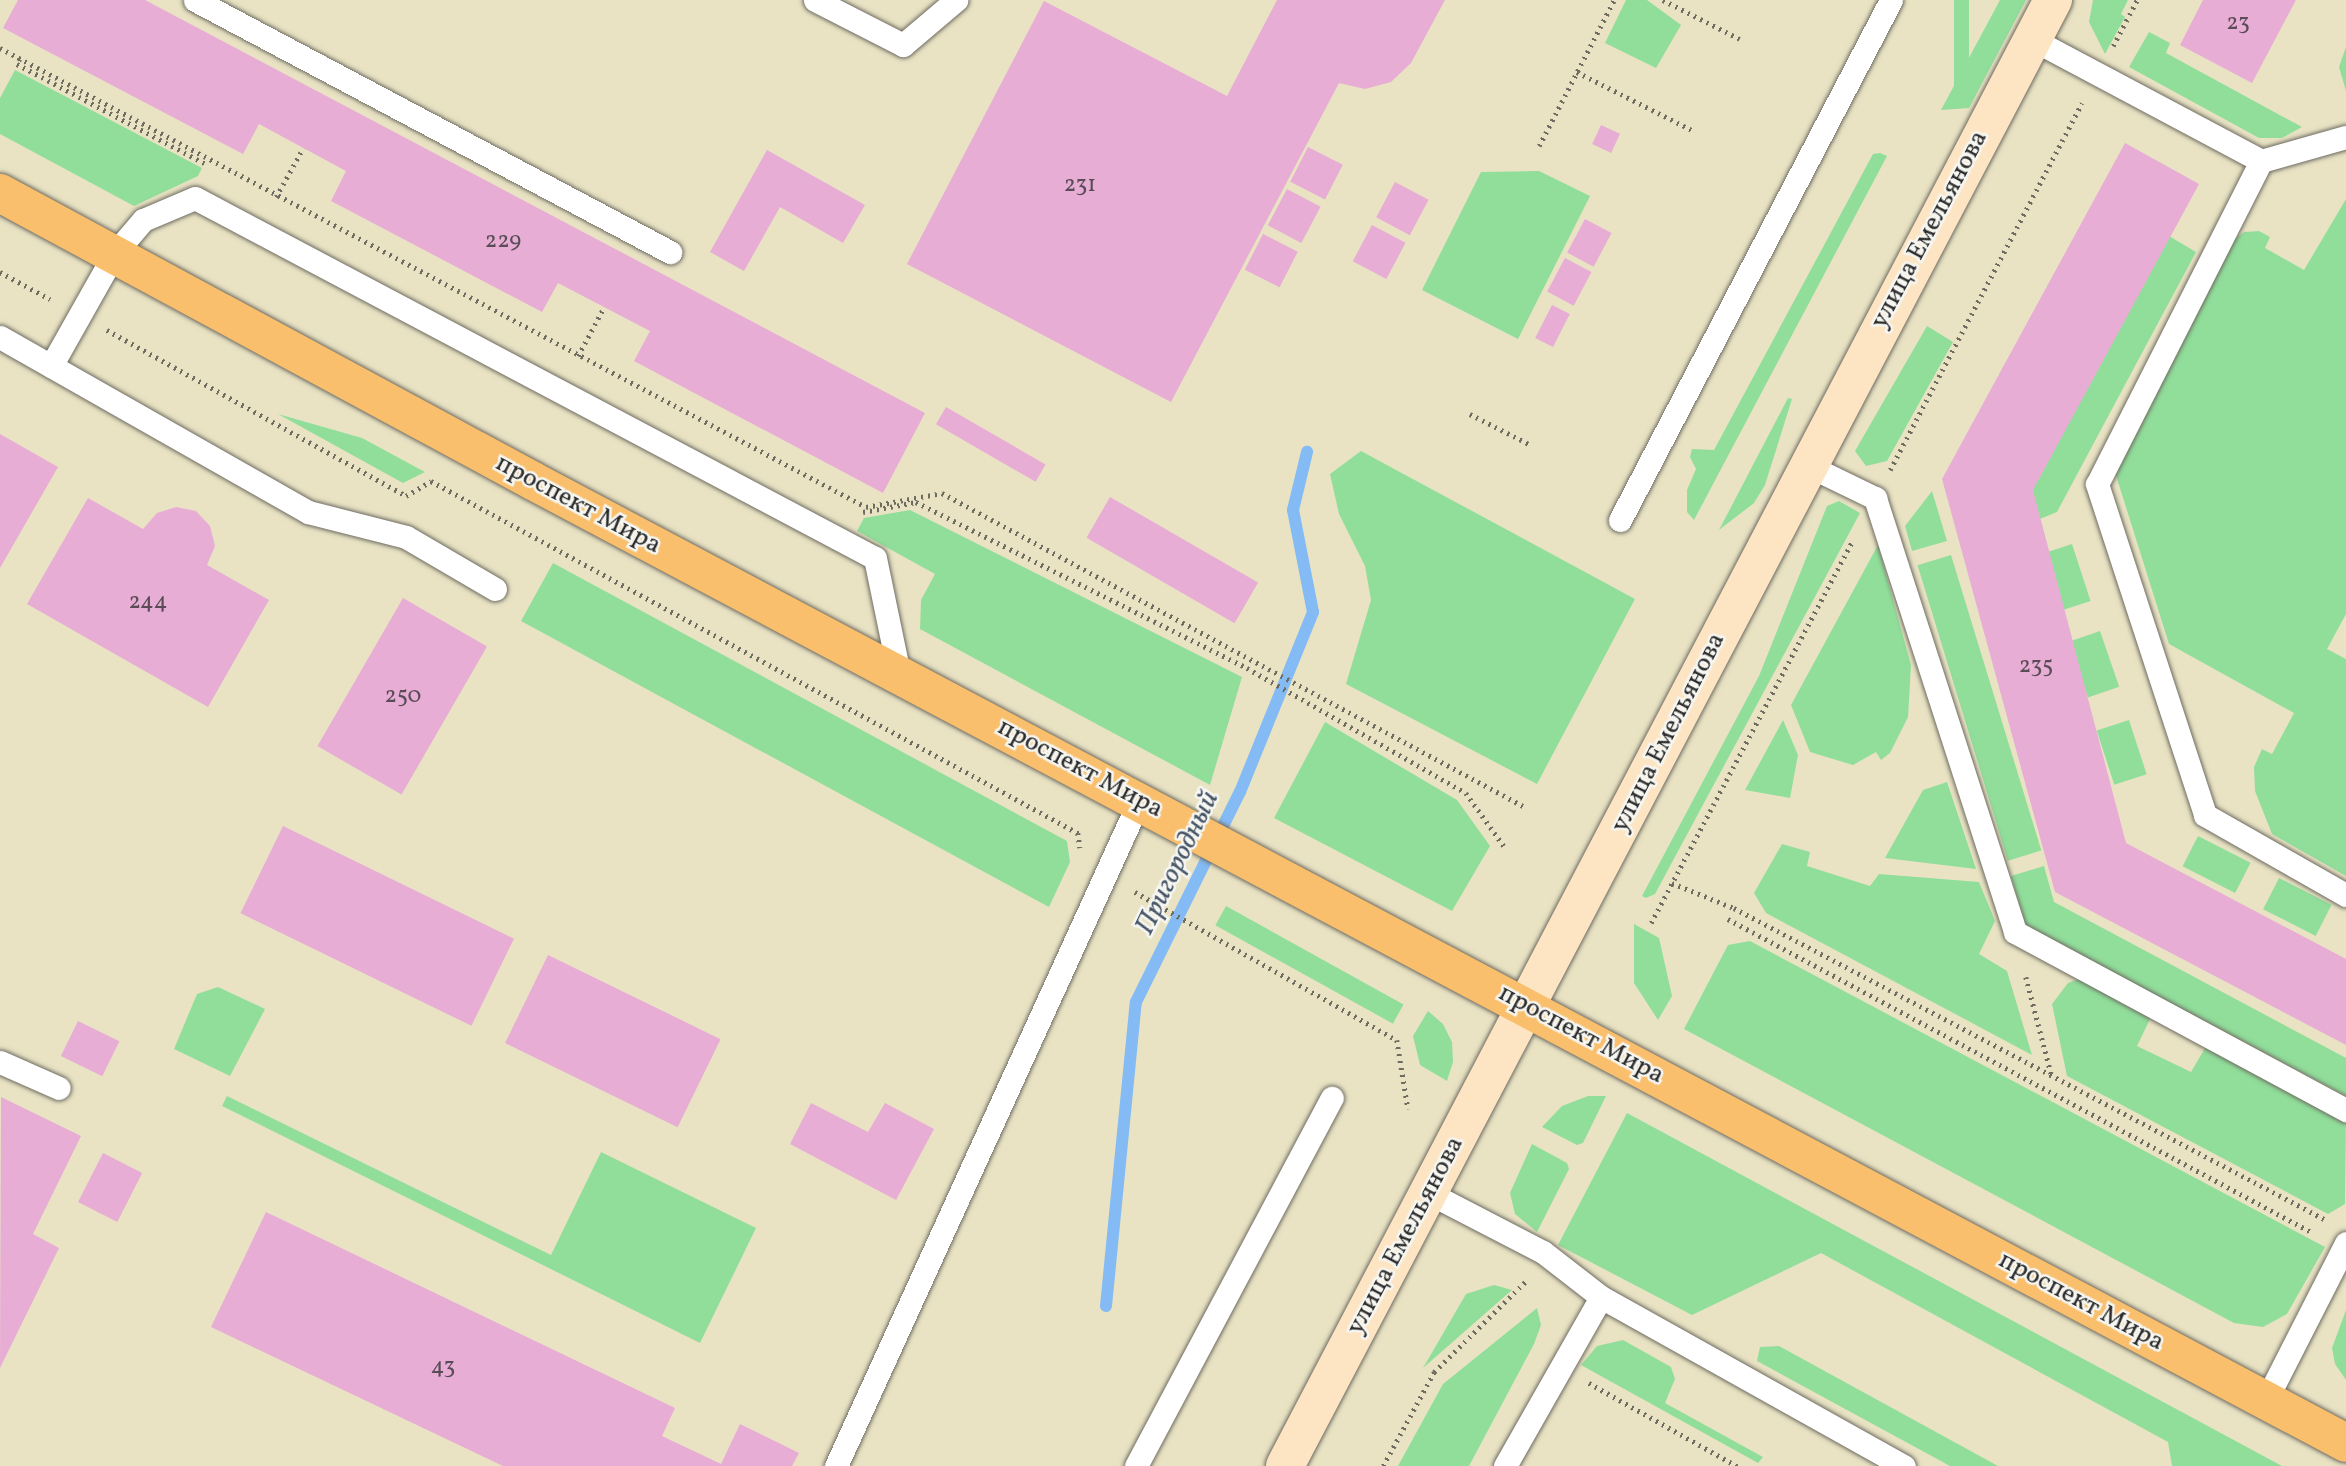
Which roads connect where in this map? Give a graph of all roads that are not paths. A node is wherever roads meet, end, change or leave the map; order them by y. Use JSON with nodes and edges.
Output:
{"nodes":[{"id":1,"x":195,"y":0,"type":"edge"},
{"id":2,"x":815,"y":0,"type":"edge"},
{"id":3,"x":956,"y":0,"type":"edge"},
{"id":4,"x":1891,"y":0,"type":"edge"},
{"id":5,"x":2053,"y":0,"type":"edge"},
{"id":6,"x":2032,"y":39,"type":"junction"},
{"id":7,"x":2346,"y":137,"type":"edge"},
{"id":8,"x":2261,"y":161,"type":"junction"},
{"id":9,"x":0,"y":193,"type":"edge"},
{"id":10,"x":670,"y":253,"type":"dead end"},
{"id":11,"x":114,"y":254,"type":"junction"},
{"id":12,"x":0,"y":337,"type":"edge"},
{"id":13,"x":51,"y":366,"type":"junction"},
{"id":14,"x":1807,"y":465,"type":"junction"},
{"id":15,"x":1620,"y":520,"type":"dead end"},
{"id":16,"x":495,"y":589,"type":"dead end"},
{"id":17,"x":899,"y":674,"type":"junction"},
{"id":18,"x":1139,"y":801,"type":"junction"},
{"id":19,"x":2346,"y":895,"type":"edge"},
{"id":20,"x":1526,"y":1006,"type":"junction"},
{"id":21,"x":0,"y":1062,"type":"edge"},
{"id":22,"x":59,"y":1088,"type":"dead end"},
{"id":23,"x":1332,"y":1098,"type":"dead end"},
{"id":24,"x":2346,"y":1110,"type":"edge"},
{"id":25,"x":1429,"y":1193,"type":"junction"},
{"id":26,"x":2341,"y":1239,"type":"edge"},
{"id":27,"x":1601,"y":1297,"type":"junction"},
{"id":28,"x":2266,"y":1400,"type":"junction"},
{"id":29,"x":2346,"y":1443,"type":"edge"},
{"id":30,"x":836,"y":1466,"type":"edge"},
{"id":31,"x":1136,"y":1466,"type":"edge"},
{"id":32,"x":1285,"y":1466,"type":"edge"},
{"id":33,"x":1505,"y":1466,"type":"edge"},
{"id":34,"x":1905,"y":1466,"type":"edge"}],
"edges":[{"from":1,"to":10,"type":"lane"},
{"from":2,"to":3,"type":"lane"},
{"from":4,"to":15,"type":"lane"},
{"from":5,"to":6,"type":"main road","name":"улица Емельянова"},
{"from":6,"to":8,"type":"lane"},
{"from":6,"to":14,"type":"main road","name":"улица Емельянова"},
{"from":7,"to":8,"type":"lane"},
{"from":8,"to":19,"type":"lane"},
{"from":9,"to":11,"type":"main road","name":"проспект Мира"},
{"from":11,"to":13,"type":"lane"},
{"from":11,"to":17,"type":"main road","name":"проспект Мира"},
{"from":11,"to":17,"type":"lane"},
{"from":12,"to":13,"type":"lane"},
{"from":13,"to":16,"type":"lane"},
{"from":14,"to":20,"type":"main road","name":"улица Емельянова"},
{"from":14,"to":24,"type":"lane"},
{"from":17,"to":18,"type":"main road","name":"проспект Мира"},
{"from":18,"to":20,"type":"main road","name":"проспект Мира"},
{"from":18,"to":30,"type":"lane"},
{"from":20,"to":25,"type":"main road","name":"улица Емельянова"},
{"from":20,"to":28,"type":"main road","name":"проспект Мира"},
{"from":21,"to":22,"type":"lane"},
{"from":23,"to":31,"type":"lane"},
{"from":25,"to":27,"type":"lane"},
{"from":25,"to":32,"type":"main road","name":"улица Емельянова"},
{"from":26,"to":28,"type":"lane"},
{"from":27,"to":33,"type":"lane"},
{"from":27,"to":34,"type":"lane"},
{"from":28,"to":29,"type":"main road","name":"проспект Мира"}]}
